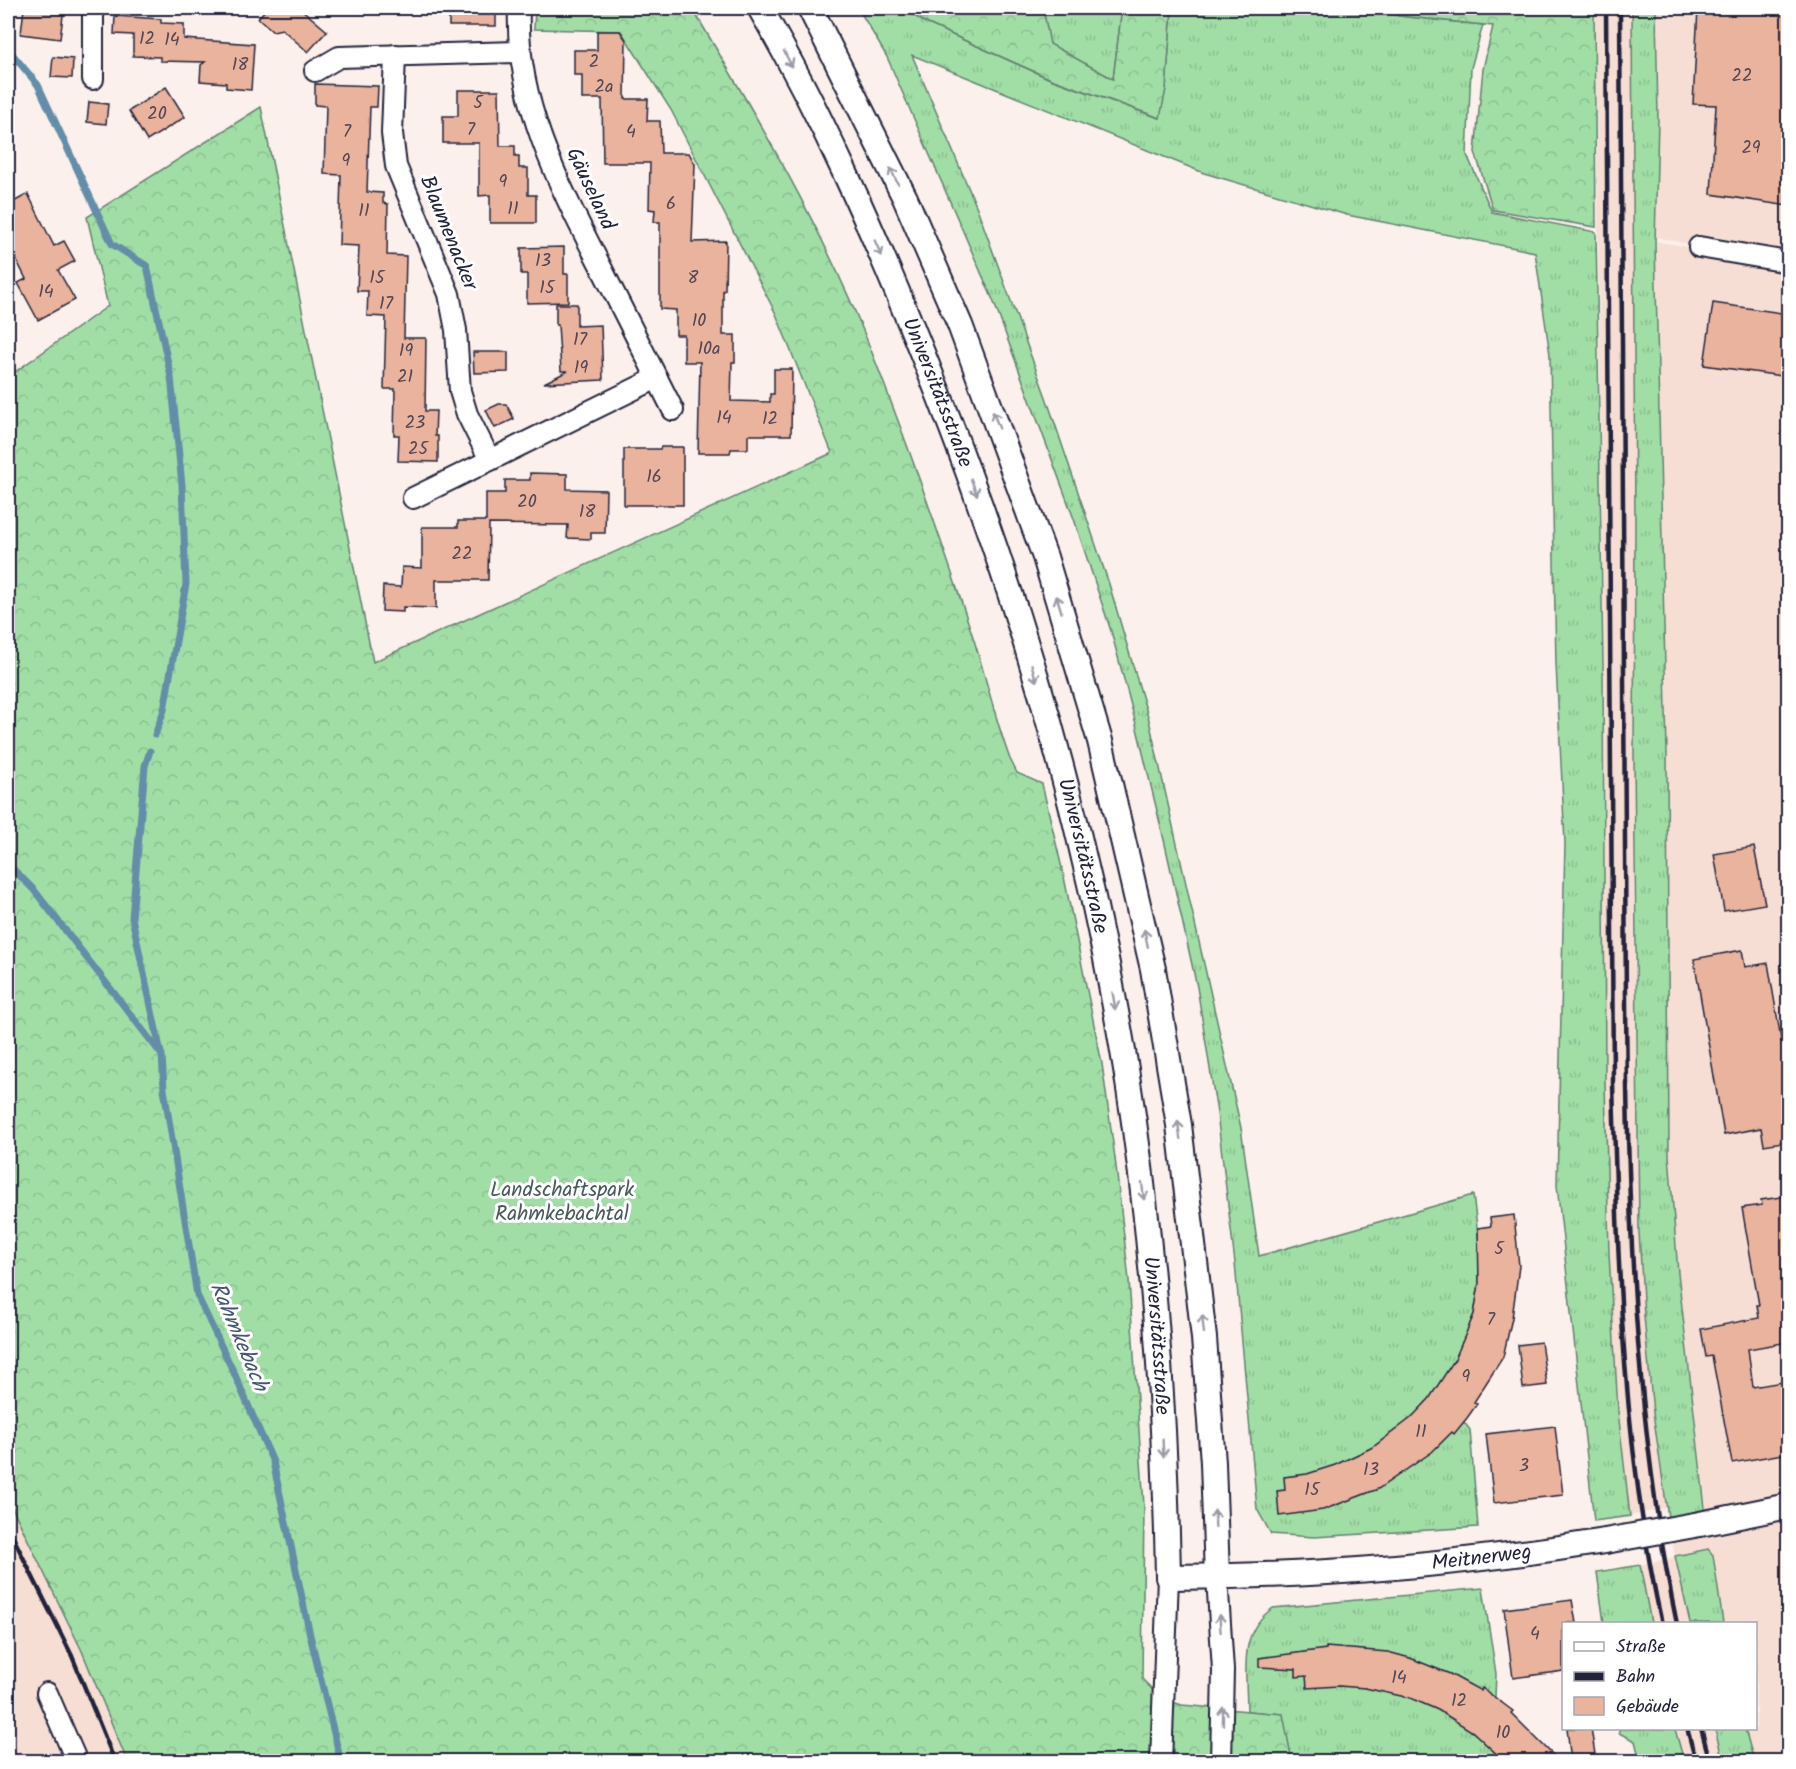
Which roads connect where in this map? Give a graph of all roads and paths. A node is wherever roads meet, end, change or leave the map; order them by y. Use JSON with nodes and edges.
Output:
{"nodes":[{"id":1,"x":93,"y":8,"type":"edge"},
{"id":2,"x":519,"y":8,"type":"edge"},
{"id":3,"x":760,"y":8,"type":"edge"},
{"id":4,"x":810,"y":8,"type":"edge"},
{"id":5,"x":520,"y":52,"type":"junction"},
{"id":6,"x":395,"y":55,"type":"junction"},
{"id":7,"x":315,"y":71,"type":"dead end"},
{"id":8,"x":93,"y":79,"type":"dead end"},
{"id":9,"x":1700,"y":247,"type":"dead end"},
{"id":10,"x":1788,"y":262,"type":"edge"},
{"id":11,"x":657,"y":378,"type":"junction"},
{"id":12,"x":673,"y":410,"type":"dead end"},
{"id":13,"x":490,"y":460,"type":"junction"},
{"id":14,"x":413,"y":498,"type":"dead end"},
{"id":15,"x":1788,"y":1506,"type":"edge"},
{"id":16,"x":1168,"y":1577,"type":"junction"},
{"id":17,"x":1217,"y":1577,"type":"junction"},
{"id":18,"x":47,"y":1693,"type":"dead end"},
{"id":19,"x":77,"y":1761,"type":"edge"},
{"id":20,"x":1161,"y":1761,"type":"edge"},
{"id":21,"x":1221,"y":1761,"type":"edge"}],
"edges":[{"from":1,"to":8,"type":"street"},
{"from":2,"to":5,"type":"street","name":"Gäuseland"},
{"from":3,"to":16,"type":"street","name":"Universitätsstraße","one_way":true},
{"from":17,"to":4,"type":"street","name":"Universitätsstraße","one_way":true},
{"from":5,"to":6,"type":"street"},
{"from":5,"to":11,"type":"street","name":"Gäuseland"},
{"from":6,"to":7,"type":"street"},
{"from":6,"to":13,"type":"street","name":"Blaumenacker"},
{"from":9,"to":10,"type":"street"},
{"from":11,"to":12,"type":"street","name":"Gäuseland"},
{"from":11,"to":13,"type":"street"},
{"from":13,"to":14,"type":"street"},
{"from":15,"to":17,"type":"street","name":"Meitnerweg","bridge":true},
{"from":16,"to":17,"type":"street","name":"Meitnerweg"},
{"from":16,"to":20,"type":"street","name":"Universitätsstraße"},
{"from":21,"to":17,"type":"street","name":"Universitätsstraße","one_way":true},
{"from":18,"to":19,"type":"street"}]}
